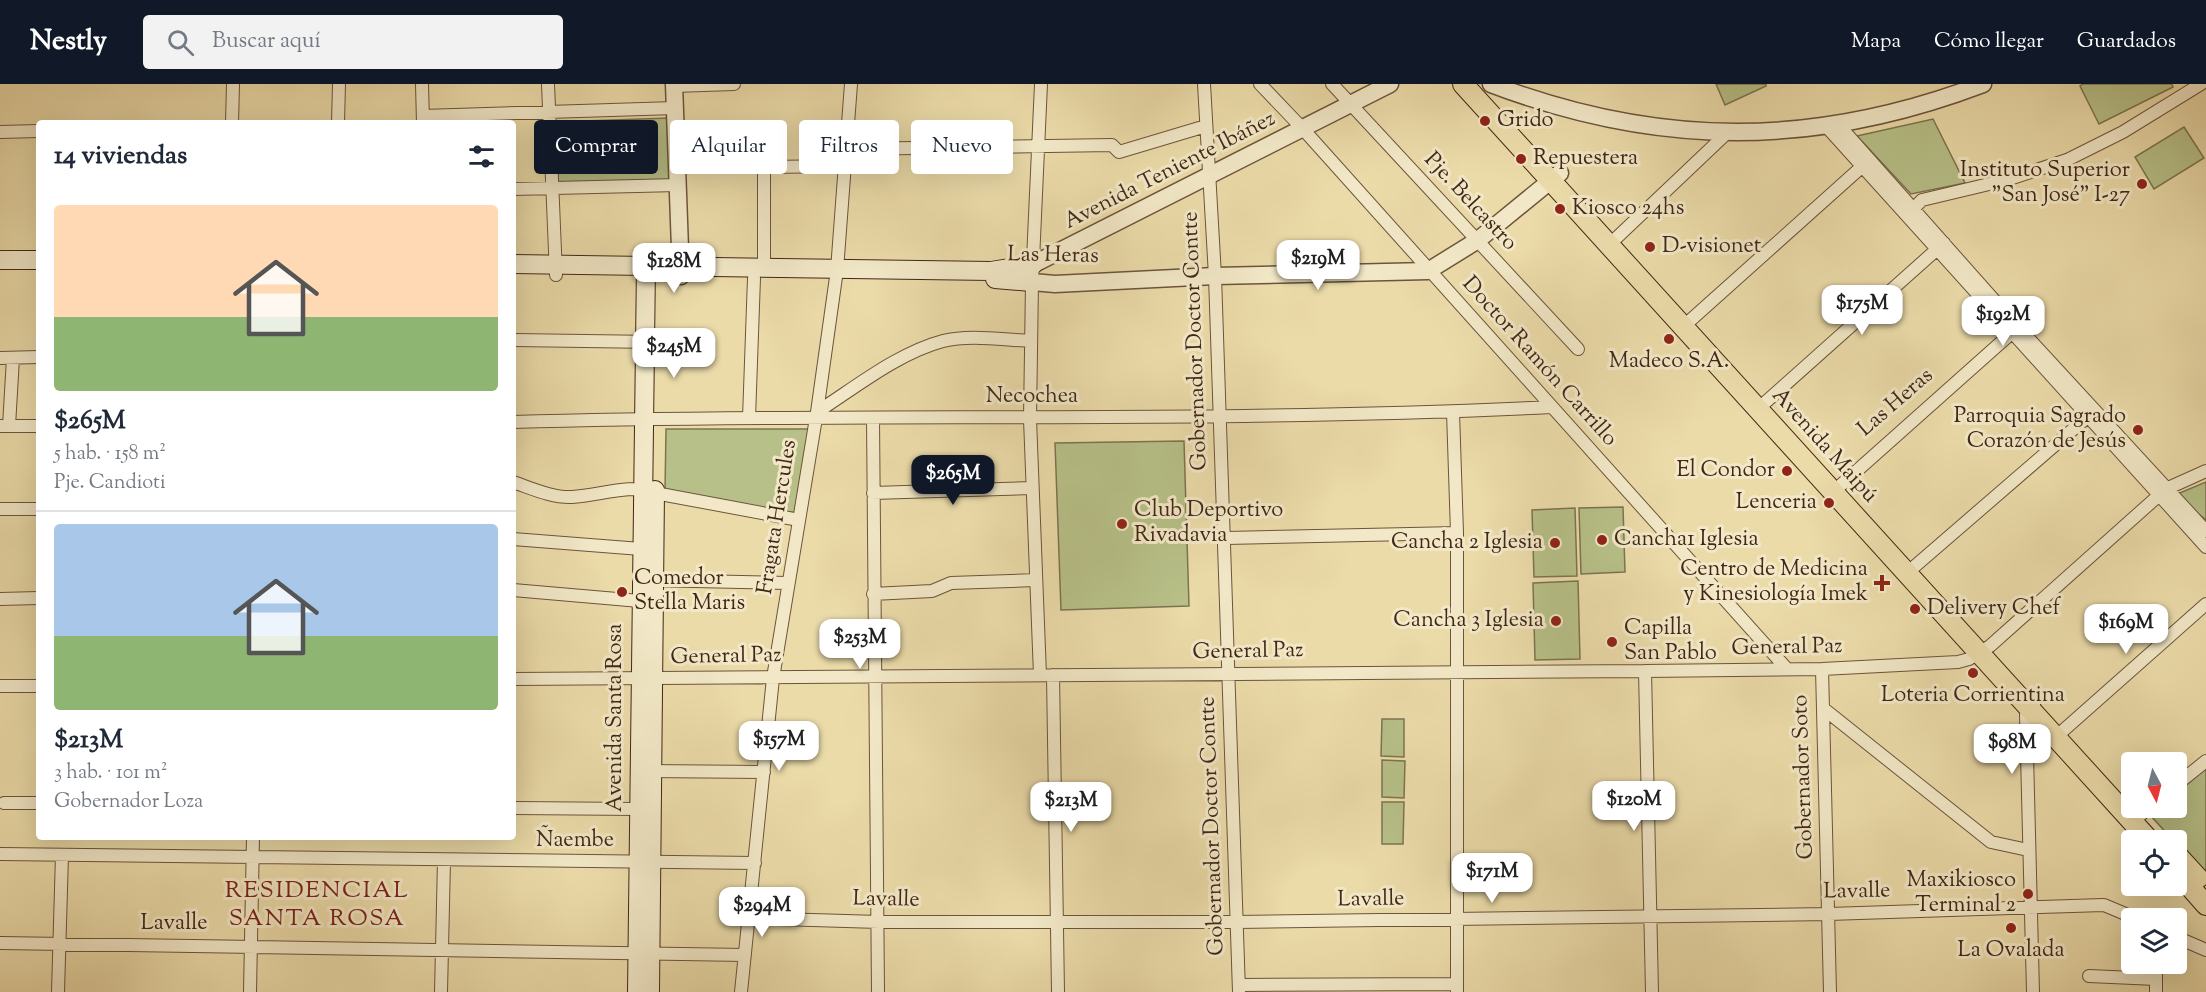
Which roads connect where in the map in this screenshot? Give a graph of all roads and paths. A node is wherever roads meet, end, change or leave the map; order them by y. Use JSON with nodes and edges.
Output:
{"nodes":[{"id":1,"x":233,"y":84,"type":"edge"},
{"id":2,"x":339,"y":84,"type":"edge"},
{"id":3,"x":422,"y":84,"type":"edge"},
{"id":4,"x":548,"y":84,"type":"edge"},
{"id":5,"x":734,"y":84,"type":"edge"},
{"id":6,"x":850,"y":84,"type":"edge"},
{"id":7,"x":1041,"y":84,"type":"edge"},
{"id":8,"x":1204,"y":84,"type":"edge"},
{"id":9,"x":1260,"y":84,"type":"edge"},
{"id":10,"x":1332,"y":84,"type":"edge"},
{"id":11,"x":1390,"y":84,"type":"edge"},
{"id":12,"x":1463,"y":84,"type":"edge"},
{"id":13,"x":1475,"y":84,"type":"edge"},
{"id":14,"x":1491,"y":84,"type":"edge"},
{"id":15,"x":1983,"y":84,"type":"edge"},
{"id":16,"x":2201,"y":84,"type":"edge"},
{"id":17,"x":674,"y":85,"type":"edge"},
{"id":18,"x":1351,"y":104,"type":"junction"},
{"id":19,"x":675,"y":108,"type":"junction"},
{"id":20,"x":549,"y":112,"type":"junction"},
{"id":21,"x":232,"y":120,"type":"edge"},
{"id":22,"x":338,"y":120,"type":"edge"},
{"id":23,"x":423,"y":120,"type":"edge"},
{"id":24,"x":848,"y":120,"type":"edge"},
{"id":25,"x":1831,"y":124,"type":"junction"},
{"id":26,"x":1206,"y":126,"type":"junction"},
{"id":27,"x":1303,"y":129,"type":"junction"},
{"id":28,"x":36,"y":131,"type":"edge"},
{"id":29,"x":0,"y":132,"type":"edge"},
{"id":30,"x":1727,"y":133,"type":"junction"},
{"id":31,"x":1038,"y":144,"type":"junction"},
{"id":32,"x":899,"y":148,"type":"edge"},
{"id":33,"x":1865,"y":163,"type":"junction"},
{"id":34,"x":799,"y":167,"type":"edge"},
{"id":35,"x":844,"y":174,"type":"edge"},
{"id":36,"x":1210,"y":175,"type":"junction"},
{"id":37,"x":1556,"y":177,"type":"junction"},
{"id":38,"x":678,"y":185,"type":"junction"},
{"id":39,"x":551,"y":188,"type":"junction"},
{"id":40,"x":516,"y":189,"type":"edge"},
{"id":41,"x":1910,"y":212,"type":"junction"},
{"id":42,"x":1478,"y":240,"type":"junction"},
{"id":43,"x":1613,"y":241,"type":"junction"},
{"id":44,"x":1941,"y":246,"type":"junction"},
{"id":45,"x":0,"y":260,"type":"edge"},
{"id":46,"x":36,"y":260,"type":"edge"},
{"id":47,"x":516,"y":264,"type":"edge"},
{"id":48,"x":0,"y":269,"type":"edge"},
{"id":49,"x":36,"y":269,"type":"edge"},
{"id":50,"x":556,"y":270,"type":"junction"},
{"id":51,"x":652,"y":270,"type":"junction"},
{"id":52,"x":681,"y":270,"type":"junction"},
{"id":53,"x":1428,"y":271,"type":"junction"},
{"id":54,"x":759,"y":273,"type":"junction"},
{"id":55,"x":1033,"y":273,"type":"junction"},
{"id":56,"x":836,"y":274,"type":"junction"},
{"id":57,"x":516,"y":275,"type":"edge"},
{"id":58,"x":1215,"y":276,"type":"junction"},
{"id":59,"x":1688,"y":322,"type":"junction"},
{"id":60,"x":2015,"y":330,"type":"junction"},
{"id":61,"x":516,"y":340,"type":"edge"},
{"id":62,"x":1031,"y":341,"type":"junction"},
{"id":63,"x":651,"y":342,"type":"junction"},
{"id":64,"x":1578,"y":349,"type":"dead end"},
{"id":65,"x":36,"y":357,"type":"edge"},
{"id":66,"x":0,"y":358,"type":"edge"},
{"id":67,"x":13,"y":358,"type":"junction"},
{"id":68,"x":1763,"y":405,"type":"junction"},
{"id":69,"x":1551,"y":407,"type":"junction"},
{"id":70,"x":1453,"y":412,"type":"junction"},
{"id":71,"x":2092,"y":413,"type":"junction"},
{"id":72,"x":816,"y":415,"type":"junction"},
{"id":73,"x":1220,"y":417,"type":"junction"},
{"id":74,"x":649,"y":418,"type":"junction"},
{"id":75,"x":749,"y":418,"type":"junction"},
{"id":76,"x":873,"y":418,"type":"junction"},
{"id":77,"x":1030,"y":419,"type":"junction"},
{"id":78,"x":516,"y":422,"type":"edge"},
{"id":79,"x":4,"y":426,"type":"edge"},
{"id":80,"x":36,"y":426,"type":"edge"},
{"id":81,"x":2206,"y":471,"type":"edge"},
{"id":82,"x":516,"y":483,"type":"edge"},
{"id":83,"x":1032,"y":488,"type":"junction"},
{"id":84,"x":1837,"y":488,"type":"junction"},
{"id":85,"x":648,"y":491,"type":"junction"},
{"id":86,"x":873,"y":493,"type":"junction"},
{"id":87,"x":2163,"y":493,"type":"junction"},
{"id":88,"x":0,"y":509,"type":"edge"},
{"id":89,"x":36,"y":509,"type":"edge"},
{"id":90,"x":799,"y":520,"type":"junction"},
{"id":91,"x":2206,"y":531,"type":"edge"},
{"id":92,"x":1456,"y":533,"type":"junction"},
{"id":93,"x":1226,"y":538,"type":"junction"},
{"id":94,"x":516,"y":539,"type":"edge"},
{"id":95,"x":2206,"y":547,"type":"edge"},
{"id":96,"x":641,"y":549,"type":"junction"},
{"id":97,"x":1911,"y":569,"type":"junction"},
{"id":98,"x":647,"y":580,"type":"junction"},
{"id":99,"x":1036,"y":580,"type":"junction"},
{"id":100,"x":788,"y":583,"type":"junction"},
{"id":101,"x":516,"y":590,"type":"edge"},
{"id":102,"x":873,"y":594,"type":"junction"},
{"id":103,"x":36,"y":598,"type":"edge"},
{"id":104,"x":0,"y":599,"type":"edge"},
{"id":105,"x":640,"y":601,"type":"junction"},
{"id":106,"x":2206,"y":604,"type":"edge"},
{"id":107,"x":1985,"y":650,"type":"junction"},
{"id":108,"x":1787,"y":669,"type":"junction"},
{"id":109,"x":1822,"y":669,"type":"junction"},
{"id":110,"x":1457,"y":671,"type":"junction"},
{"id":111,"x":1645,"y":671,"type":"junction"},
{"id":112,"x":1229,"y":673,"type":"junction"},
{"id":113,"x":1047,"y":675,"type":"junction"},
{"id":114,"x":875,"y":676,"type":"junction"},
{"id":115,"x":772,"y":678,"type":"junction"},
{"id":116,"x":516,"y":679,"type":"edge"},
{"id":117,"x":646,"y":679,"type":"junction"},
{"id":118,"x":36,"y":686,"type":"edge"},
{"id":119,"x":0,"y":687,"type":"edge"},
{"id":120,"x":2033,"y":703,"type":"junction"},
{"id":121,"x":1824,"y":709,"type":"junction"},
{"id":122,"x":2061,"y":733,"type":"junction"},
{"id":123,"x":2206,"y":760,"type":"edge"},
{"id":124,"x":646,"y":771,"type":"junction"},
{"id":125,"x":764,"y":772,"type":"junction"},
{"id":126,"x":2187,"y":776,"type":"edge"},
{"id":127,"x":2121,"y":794,"type":"edge"},
{"id":128,"x":4,"y":803,"type":"dead end"},
{"id":129,"x":36,"y":803,"type":"edge"},
{"id":130,"x":516,"y":808,"type":"edge"},
{"id":131,"x":639,"y":809,"type":"junction"},
{"id":132,"x":2144,"y":818,"type":"edge"},
{"id":133,"x":2155,"y":830,"type":"edge"},
{"id":134,"x":254,"y":840,"type":"edge"},
{"id":135,"x":2028,"y":850,"type":"junction"},
{"id":136,"x":0,"y":854,"type":"edge"},
{"id":137,"x":62,"y":855,"type":"junction"},
{"id":138,"x":253,"y":857,"type":"junction"},
{"id":139,"x":444,"y":861,"type":"junction"},
{"id":140,"x":646,"y":862,"type":"junction"},
{"id":141,"x":754,"y":863,"type":"junction"},
{"id":142,"x":2187,"y":866,"type":"edge"},
{"id":143,"x":2187,"y":883,"type":"edge"},
{"id":144,"x":2206,"y":886,"type":"edge"},
{"id":145,"x":2206,"y":905,"type":"edge"},
{"id":146,"x":2031,"y":908,"type":"junction"},
{"id":147,"x":2121,"y":912,"type":"edge"},
{"id":148,"x":1829,"y":914,"type":"junction"},
{"id":149,"x":1652,"y":915,"type":"junction"},
{"id":150,"x":749,"y":918,"type":"junction"},
{"id":151,"x":1458,"y":920,"type":"junction"},
{"id":152,"x":879,"y":922,"type":"junction"},
{"id":153,"x":1237,"y":922,"type":"junction"},
{"id":154,"x":1058,"y":924,"type":"junction"},
{"id":155,"x":2187,"y":942,"type":"edge"},
{"id":156,"x":0,"y":943,"type":"edge"},
{"id":157,"x":58,"y":945,"type":"junction"},
{"id":158,"x":251,"y":946,"type":"junction"},
{"id":159,"x":442,"y":950,"type":"junction"},
{"id":160,"x":2206,"y":950,"type":"edge"},
{"id":161,"x":645,"y":953,"type":"junction"},
{"id":162,"x":744,"y":955,"type":"junction"},
{"id":163,"x":2089,"y":976,"type":"dead end"},
{"id":164,"x":2156,"y":986,"type":"edge"},
{"id":165,"x":1239,"y":988,"type":"edge"},
{"id":166,"x":1457,"y":988,"type":"edge"},
{"id":167,"x":58,"y":992,"type":"edge"},
{"id":168,"x":250,"y":992,"type":"edge"},
{"id":169,"x":441,"y":992,"type":"edge"},
{"id":170,"x":636,"y":992,"type":"edge"},
{"id":171,"x":650,"y":992,"type":"edge"},
{"id":172,"x":741,"y":992,"type":"edge"},
{"id":173,"x":878,"y":992,"type":"edge"},
{"id":174,"x":1058,"y":992,"type":"edge"},
{"id":175,"x":1652,"y":992,"type":"edge"},
{"id":176,"x":1830,"y":992,"type":"edge"},
{"id":177,"x":2033,"y":992,"type":"edge"}],
"edges":[{"from":1,"to":21,"type":"street"},
{"from":2,"to":22,"type":"street"},
{"from":3,"to":23,"type":"street"},
{"from":4,"to":20,"type":"street"},
{"from":5,"to":17,"type":"street"},
{"from":6,"to":24,"type":"street","name":"Fragata Hercules"},
{"from":7,"to":31,"type":"street"},
{"from":8,"to":26,"type":"street","name":"Gobernador Doctor Contte"},
{"from":9,"to":27,"type":"street","name":"Doctor Ramón Carrillo"},
{"from":10,"to":18,"type":"street","name":"Pje. Belcastro"},
{"from":11,"to":18,"type":"street","name":"Avenida Teniente Ibáñez"},
{"from":12,"to":37,"type":"main road","name":"Avenida Maipú"},
{"from":13,"to":37,"type":"main road","name":"Avenida Maipú"},
{"from":14,"to":30,"type":"street"},
{"from":15,"to":25,"type":"street"},
{"from":16,"to":41,"type":"street"},
{"from":17,"to":19,"type":"street"},
{"from":18,"to":27,"type":"street","name":"Avenida Teniente Ibáñez"},
{"from":18,"to":42,"type":"street","name":"Pje. Belcastro"},
{"from":19,"to":20,"type":"street"},
{"from":19,"to":38,"type":"street"},
{"from":20,"to":23,"type":"street"},
{"from":20,"to":39,"type":"street"},
{"from":25,"to":30,"type":"street"},
{"from":25,"to":33,"type":"street"},
{"from":26,"to":31,"type":"street"},
{"from":26,"to":36,"type":"street","name":"Gobernador Doctor Contte"},
{"from":27,"to":36,"type":"street","name":"Avenida Teniente Ibáñez"},
{"from":27,"to":53,"type":"street","name":"Doctor Ramón Carrillo"},
{"from":28,"to":29,"type":"street"},
{"from":30,"to":43,"type":"street"},
{"from":31,"to":32,"type":"street"},
{"from":31,"to":55,"type":"street"},
{"from":33,"to":41,"type":"street"},
{"from":33,"to":59,"type":"street"},
{"from":34,"to":54,"type":"street"},
{"from":35,"to":56,"type":"street","name":"Fragata Hercules"},
{"from":36,"to":55,"type":"street","name":"Avenida Teniente Ibáñez"},
{"from":36,"to":58,"type":"street","name":"Gobernador Doctor Contte"},
{"from":37,"to":42,"type":"street"},
{"from":37,"to":43,"type":"main road","name":"Avenida Maipú"},
{"from":38,"to":39,"type":"street"},
{"from":38,"to":52,"type":"street"},
{"from":39,"to":40,"type":"street"},
{"from":39,"to":50,"type":"street"},
{"from":41,"to":44,"type":"street"},
{"from":42,"to":53,"type":"street"},
{"from":42,"to":64,"type":"street","name":"Pje. Belcastro"},
{"from":43,"to":59,"type":"main road","name":"Avenida Maipú"},
{"from":44,"to":60,"type":"street"},
{"from":44,"to":68,"type":"street"},
{"from":45,"to":46,"type":"main road"},
{"from":47,"to":50,"type":"main road","name":"Las Heras"},
{"from":48,"to":49,"type":"main road"},
{"from":50,"to":51,"type":"main road","name":"Las Heras"},
{"from":50,"to":57,"type":"main road","name":"Las Heras"},
{"from":51,"to":52,"type":"main road","name":"Las Heras"},
{"from":51,"to":63,"type":"main road","name":"Avenida Santa Rosa"},
{"from":52,"to":54,"type":"main road","name":"Las Heras"},
{"from":53,"to":58,"type":"street","name":"Las Heras"},
{"from":53,"to":69,"type":"street","name":"Doctor Ramón Carrillo"},
{"from":54,"to":56,"type":"main road","name":"Las Heras"},
{"from":54,"to":75,"type":"street"},
{"from":55,"to":56,"type":"main road","name":"Las Heras"},
{"from":55,"to":58,"type":"street","name":"Las Heras"},
{"from":55,"to":62,"type":"street"},
{"from":56,"to":72,"type":"street","name":"Fragata Hercules"},
{"from":58,"to":73,"type":"street","name":"Gobernador Doctor Contte"},
{"from":59,"to":68,"type":"main road","name":"Avenida Maipú"},
{"from":60,"to":71,"type":"street"},
{"from":60,"to":84,"type":"street","name":"Las Heras"},
{"from":61,"to":63,"type":"street"},
{"from":62,"to":72,"type":"street"},
{"from":62,"to":77,"type":"street"},
{"from":63,"to":74,"type":"main road","name":"Avenida Santa Rosa"},
{"from":65,"to":67,"type":"street"},
{"from":66,"to":67,"type":"street"},
{"from":67,"to":79,"type":"street"},
{"from":68,"to":84,"type":"main road","name":"Avenida Maipú"},
{"from":69,"to":70,"type":"street","name":"Necochea"},
{"from":69,"to":108,"type":"street","name":"Doctor Ramón Carrillo"},
{"from":70,"to":73,"type":"street","name":"Necochea"},
{"from":70,"to":92,"type":"street"},
{"from":71,"to":87,"type":"street"},
{"from":71,"to":97,"type":"street"},
{"from":72,"to":75,"type":"street","name":"Necochea"},
{"from":72,"to":76,"type":"street","name":"Necochea"},
{"from":72,"to":90,"type":"street","name":"Fragata Hercules"},
{"from":73,"to":77,"type":"street","name":"Necochea"},
{"from":73,"to":93,"type":"street","name":"Gobernador Doctor Contte"},
{"from":74,"to":75,"type":"street","name":"Necochea"},
{"from":74,"to":78,"type":"street","name":"Necochea"},
{"from":74,"to":85,"type":"main road","name":"Avenida Santa Rosa"},
{"from":76,"to":77,"type":"street","name":"Necochea"},
{"from":76,"to":86,"type":"street"},
{"from":77,"to":83,"type":"street"},
{"from":79,"to":80,"type":"street"},
{"from":81,"to":87,"type":"street"},
{"from":82,"to":85,"type":"street"},
{"from":83,"to":86,"type":"street"},
{"from":83,"to":99,"type":"street"},
{"from":84,"to":97,"type":"main road","name":"Avenida Maipú"},
{"from":85,"to":90,"type":"street"},
{"from":85,"to":96,"type":"main road","name":"Avenida Santa Rosa"},
{"from":85,"to":98,"type":"main road","name":"Avenida Santa Rosa"},
{"from":86,"to":102,"type":"street"},
{"from":87,"to":91,"type":"street"},
{"from":87,"to":95,"type":"street"},
{"from":87,"to":107,"type":"street"},
{"from":88,"to":89,"type":"street"},
{"from":90,"to":100,"type":"street","name":"Fragata Hercules"},
{"from":92,"to":93,"type":"street"},
{"from":92,"to":110,"type":"street"},
{"from":93,"to":112,"type":"street","name":"Gobernador Doctor Contte"},
{"from":94,"to":96,"type":"street"},
{"from":96,"to":98,"type":"main road","name":"Avenida Santa Rosa"},
{"from":97,"to":107,"type":"main road","name":"Avenida Maipú"},
{"from":98,"to":100,"type":"street"},
{"from":98,"to":105,"type":"main road","name":"Avenida Santa Rosa"},
{"from":98,"to":117,"type":"main road","name":"Avenida Santa Rosa"},
{"from":99,"to":102,"type":"street"},
{"from":99,"to":113,"type":"street"},
{"from":100,"to":115,"type":"street","name":"Fragata Hercules"},
{"from":101,"to":105,"type":"street"},
{"from":102,"to":114,"type":"street"},
{"from":103,"to":104,"type":"street"},
{"from":105,"to":117,"type":"main road","name":"Avenida Santa Rosa"},
{"from":106,"to":122,"type":"street"},
{"from":107,"to":109,"type":"street","name":"General Paz"},
{"from":107,"to":120,"type":"main road","name":"Avenida Maipú"},
{"from":108,"to":109,"type":"street","name":"General Paz"},
{"from":108,"to":111,"type":"street","name":"General Paz"},
{"from":109,"to":121,"type":"street","name":"Gobernador Soto"},
{"from":110,"to":111,"type":"street","name":"General Paz"},
{"from":110,"to":112,"type":"street","name":"General Paz"},
{"from":110,"to":151,"type":"street"},
{"from":111,"to":149,"type":"street"},
{"from":112,"to":113,"type":"street","name":"General Paz"},
{"from":112,"to":153,"type":"street","name":"Gobernador Doctor Contte"},
{"from":113,"to":114,"type":"street","name":"General Paz"},
{"from":113,"to":154,"type":"street"},
{"from":114,"to":115,"type":"street","name":"General Paz"},
{"from":114,"to":152,"type":"street"},
{"from":115,"to":117,"type":"street","name":"General Paz"},
{"from":115,"to":125,"type":"street","name":"Fragata Hercules"},
{"from":116,"to":117,"type":"street","name":"General Paz"},
{"from":117,"to":124,"type":"main road","name":"Avenida Santa Rosa"},
{"from":118,"to":119,"type":"street"},
{"from":120,"to":122,"type":"main road","name":"Avenida Maipú"},
{"from":120,"to":135,"type":"street"},
{"from":121,"to":135,"type":"street"},
{"from":121,"to":148,"type":"street","name":"Gobernador Soto"},
{"from":122,"to":127,"type":"main road","name":"Avenida Maipú"},
{"from":123,"to":126,"type":"street"},
{"from":124,"to":125,"type":"street"},
{"from":124,"to":131,"type":"main road","name":"Avenida Santa Rosa"},
{"from":124,"to":140,"type":"main road","name":"Avenida Santa Rosa"},
{"from":125,"to":141,"type":"street","name":"Fragata Hercules"},
{"from":128,"to":129,"type":"street"},
{"from":130,"to":131,"type":"street"},
{"from":131,"to":140,"type":"main road","name":"Avenida Santa Rosa"},
{"from":132,"to":133,"type":"main road","name":"Avenida Maipú"},
{"from":134,"to":138,"type":"street"},
{"from":135,"to":146,"type":"street"},
{"from":136,"to":137,"type":"street","name":"Ñaembe"},
{"from":137,"to":138,"type":"street","name":"Ñaembe"},
{"from":137,"to":157,"type":"street"},
{"from":138,"to":139,"type":"street","name":"Ñaembe"},
{"from":138,"to":158,"type":"street"},
{"from":139,"to":140,"type":"street","name":"Ñaembe"},
{"from":139,"to":159,"type":"street"},
{"from":140,"to":141,"type":"street","name":"Ñaembe"},
{"from":140,"to":161,"type":"main road","name":"Avenida Santa Rosa"},
{"from":141,"to":150,"type":"street","name":"Fragata Hercules"},
{"from":142,"to":144,"type":"main road"},
{"from":143,"to":145,"type":"main road"},
{"from":146,"to":147,"type":"street","name":"Lavalle"},
{"from":146,"to":148,"type":"street","name":"Lavalle"},
{"from":146,"to":177,"type":"street"},
{"from":148,"to":149,"type":"street","name":"Lavalle"},
{"from":148,"to":176,"type":"street","name":"Gobernador Soto"},
{"from":149,"to":151,"type":"street","name":"Lavalle"},
{"from":149,"to":175,"type":"street"},
{"from":150,"to":152,"type":"street","name":"Lavalle"},
{"from":150,"to":162,"type":"street","name":"Fragata Hercules"},
{"from":151,"to":153,"type":"street","name":"Lavalle"},
{"from":151,"to":166,"type":"street"},
{"from":152,"to":154,"type":"street","name":"Lavalle"},
{"from":152,"to":173,"type":"street"},
{"from":153,"to":154,"type":"street","name":"Lavalle"},
{"from":153,"to":165,"type":"street","name":"Gobernador Doctor Contte"},
{"from":154,"to":174,"type":"street"},
{"from":155,"to":160,"type":"street"},
{"from":156,"to":157,"type":"street","name":"Lavalle"},
{"from":157,"to":158,"type":"street","name":"Lavalle"},
{"from":157,"to":167,"type":"street"},
{"from":158,"to":159,"type":"street","name":"Lavalle"},
{"from":158,"to":168,"type":"street"},
{"from":159,"to":161,"type":"street","name":"Lavalle"},
{"from":159,"to":169,"type":"street"},
{"from":161,"to":162,"type":"street","name":"Lavalle"},
{"from":161,"to":170,"type":"main road","name":"Avenida Santa Rosa"},
{"from":161,"to":171,"type":"main road","name":"Avenida Santa Rosa"},
{"from":162,"to":172,"type":"street","name":"Fragata Hercules"},
{"from":163,"to":164,"type":"street"},
{"from":165,"to":166,"type":"street"}]}
